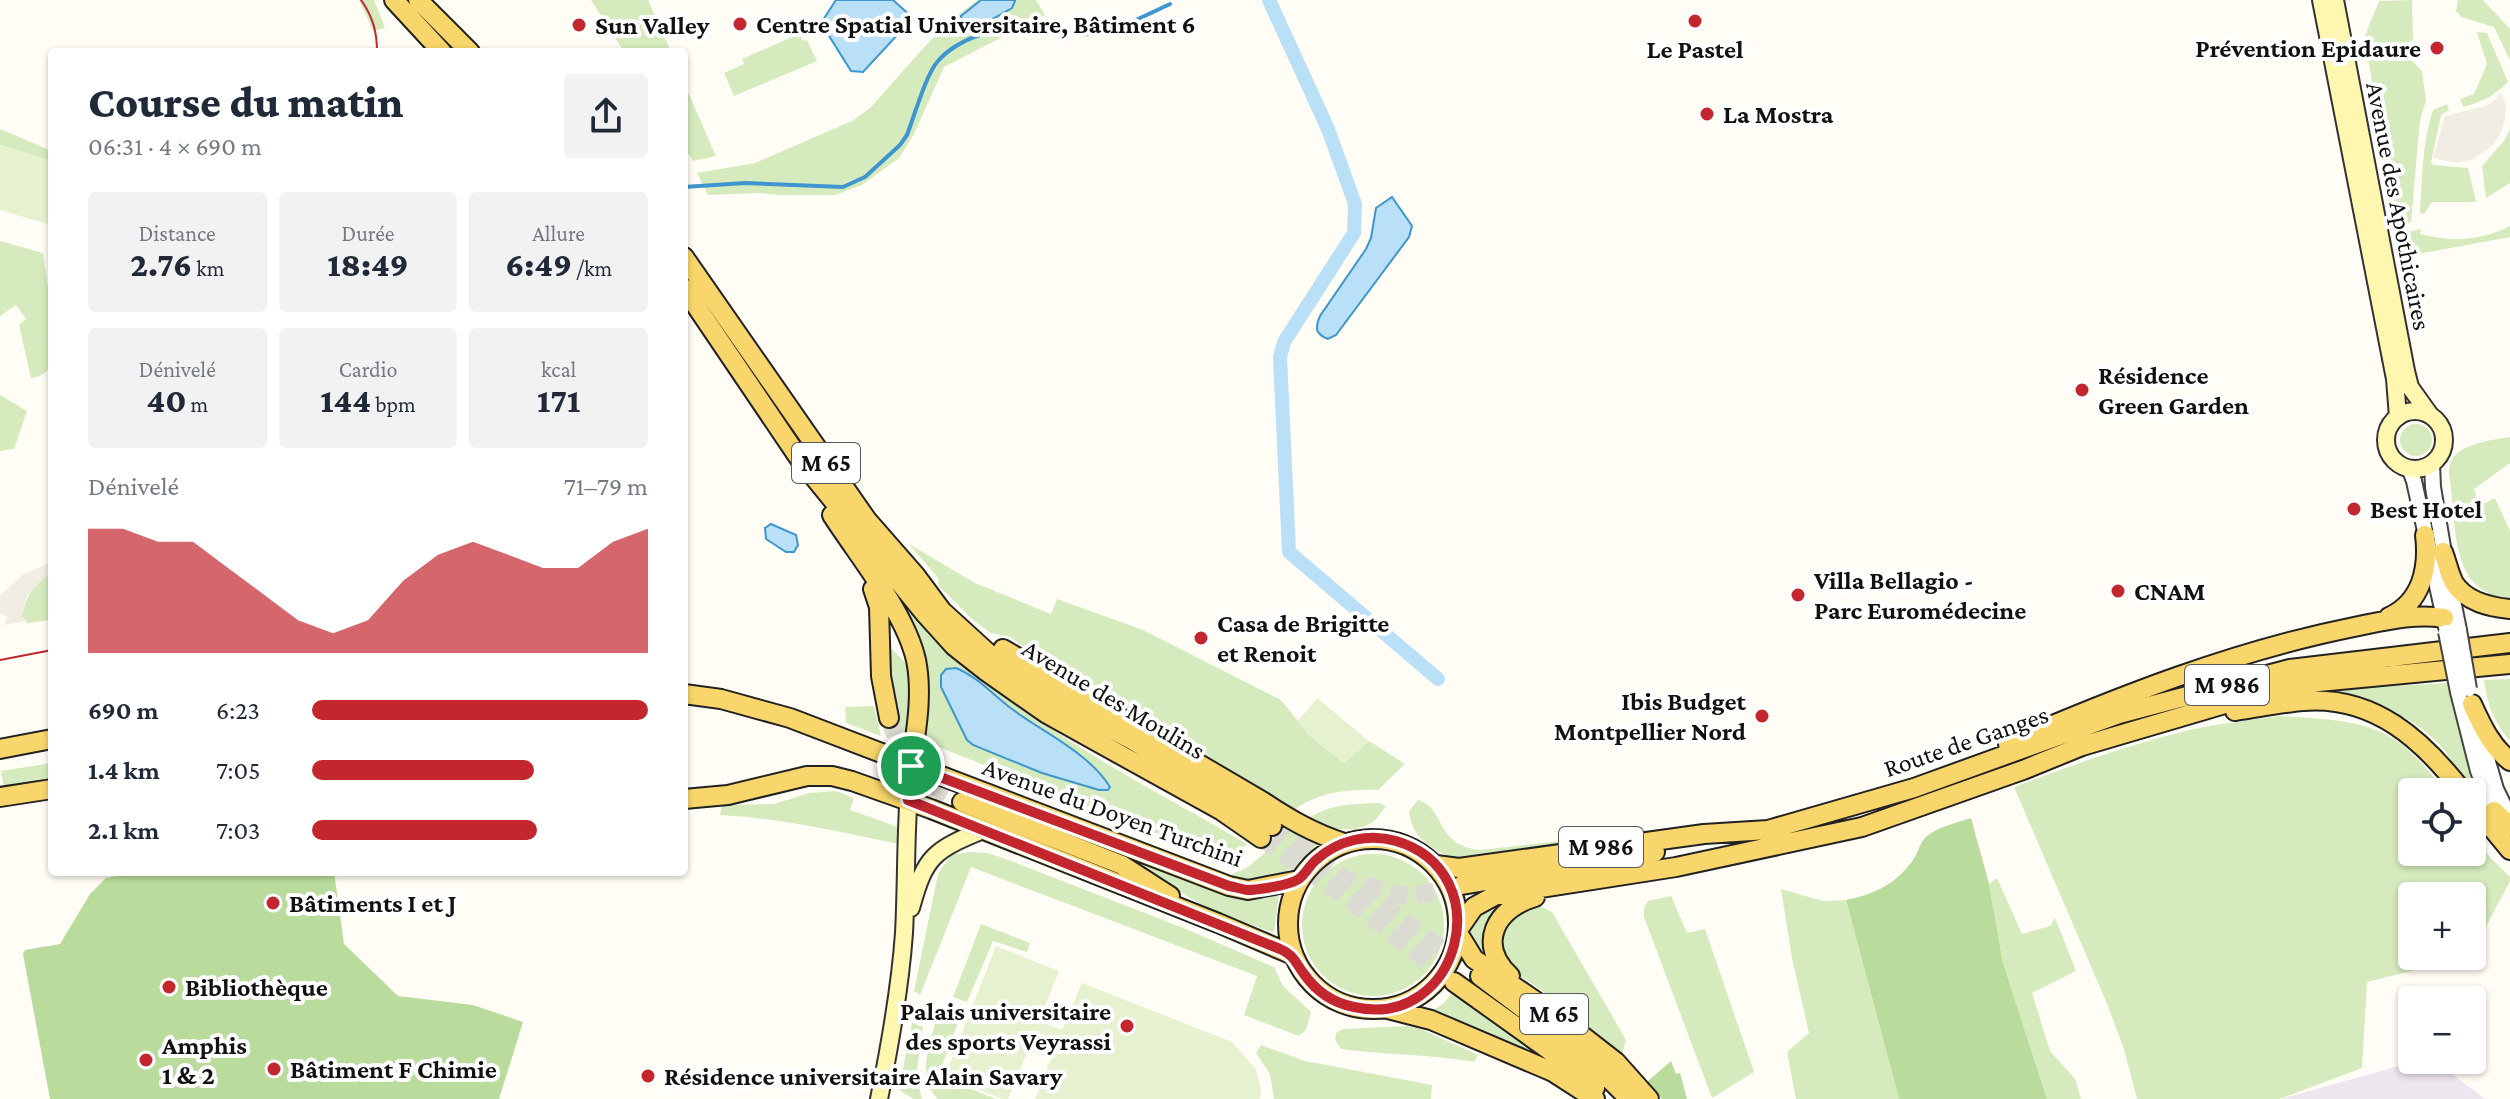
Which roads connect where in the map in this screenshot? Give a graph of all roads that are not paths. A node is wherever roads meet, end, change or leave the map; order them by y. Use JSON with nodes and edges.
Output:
{"nodes":[{"id":1,"x":394,"y":0,"type":"edge"},
{"id":2,"x":418,"y":0,"type":"edge"},
{"id":3,"x":2321,"y":0,"type":"edge"},
{"id":4,"x":2335,"y":0,"type":"edge"},
{"id":5,"x":438,"y":48,"type":"edge"},
{"id":6,"x":466,"y":48,"type":"edge"},
{"id":7,"x":688,"y":262,"type":"edge"},
{"id":8,"x":688,"y":294,"type":"edge"},
{"id":9,"x":2430,"y":415,"type":"junction"},
{"id":10,"x":2398,"y":417,"type":"junction"},
{"id":11,"x":801,"y":461,"type":"junction"},
{"id":12,"x":2432,"y":464,"type":"junction"},
{"id":13,"x":2409,"y":468,"type":"junction"},
{"id":14,"x":2425,"y":535,"type":"junction"},
{"id":15,"x":2443,"y":552,"type":"junction"},
{"id":16,"x":857,"y":554,"type":"junction"},
{"id":17,"x":916,"y":576,"type":"junction"},
{"id":18,"x":2510,"y":609,"type":"edge"},
{"id":19,"x":2373,"y":623,"type":"junction"},
{"id":20,"x":2450,"y":628,"type":"junction"},
{"id":21,"x":880,"y":633,"type":"junction"},
{"id":22,"x":2510,"y":643,"type":"edge"},
{"id":23,"x":917,"y":663,"type":"junction"},
{"id":24,"x":2510,"y":667,"type":"edge"},
{"id":25,"x":2466,"y":693,"type":"junction"},
{"id":26,"x":688,"y":695,"type":"edge"},
{"id":27,"x":2180,"y":717,"type":"junction"},
{"id":28,"x":889,"y":718,"type":"tunnel mouth"},
{"id":29,"x":48,"y":740,"type":"edge"},
{"id":30,"x":0,"y":749,"type":"edge"},
{"id":31,"x":2510,"y":761,"type":"edge"},
{"id":32,"x":911,"y":766,"type":"junction"},
{"id":33,"x":1955,"y":775,"type":"junction"},
{"id":34,"x":2452,"y":778,"type":"edge"},
{"id":35,"x":48,"y":790,"type":"edge"},
{"id":36,"x":0,"y":797,"type":"edge"},
{"id":37,"x":688,"y":799,"type":"edge"},
{"id":38,"x":908,"y":800,"type":"junction"},
{"id":39,"x":962,"y":802,"type":"tunnel mouth"},
{"id":40,"x":2502,"y":815,"type":"edge"},
{"id":41,"x":2486,"y":821,"type":"edge"},
{"id":42,"x":2510,"y":826,"type":"edge"},
{"id":43,"x":983,"y":830,"type":"junction"},
{"id":44,"x":1768,"y":830,"type":"junction"},
{"id":45,"x":1344,"y":843,"type":"junction"},
{"id":46,"x":2510,"y":843,"type":"edge"},
{"id":47,"x":2510,"y":850,"type":"edge"},
{"id":48,"x":1436,"y":865,"type":"junction"},
{"id":49,"x":1607,"y":879,"type":"junction"},
{"id":50,"x":1299,"y":880,"type":"junction"},
{"id":51,"x":1462,"y":885,"type":"tunnel mouth"},
{"id":52,"x":1203,"y":917,"type":"junction"},
{"id":53,"x":1458,"y":931,"type":"junction"},
{"id":54,"x":904,"y":936,"type":"junction"},
{"id":55,"x":1293,"y":955,"type":"junction"},
{"id":56,"x":1467,"y":967,"type":"tunnel mouth"},
{"id":57,"x":1454,"y":982,"type":"tunnel mouth"},
{"id":58,"x":1385,"y":1008,"type":"junction"},
{"id":59,"x":1553,"y":1013,"type":"junction"},
{"id":60,"x":879,"y":1099,"type":"edge"},
{"id":61,"x":1595,"y":1099,"type":"edge"},
{"id":62,"x":1606,"y":1099,"type":"edge"},
{"id":63,"x":1629,"y":1099,"type":"edge"},
{"id":64,"x":1649,"y":1099,"type":"edge"}],
"edges":[{"from":1,"to":5,"type":"main road"},
{"from":2,"to":6,"type":"main road"},
{"from":3,"to":10,"type":"main road","name":"Avenue des Apothicaires"},
{"from":4,"to":9,"type":"main road","name":"Avenue des Apothicaires"},
{"from":7,"to":17,"type":"main road","name":"Avenue des Moulins","number":"M 65"},
{"from":8,"to":11,"type":"main road","name":"Avenue des Moulins","number":"M 65"},
{"from":9,"to":10,"type":"main road"},
{"from":9,"to":12,"type":"main road","name":"Avenue des Apothicaires"},
{"from":10,"to":13,"type":"main road","name":"Avenue des Apothicaires"},
{"from":11,"to":16,"type":"main road","name":"Avenue des Moulins"},
{"from":11,"to":17,"type":"main road","name":"Avenue des Moulins","number":"M 65"},
{"from":12,"to":13,"type":"main road"},
{"from":12,"to":15,"type":"street","name":"Avenue des Apothicaires"},
{"from":13,"to":14,"type":"street","name":"Avenue des Apothicaires"},
{"from":14,"to":19,"type":"main road"},
{"from":14,"to":20,"type":"street","name":"Avenue des Apothicaires"},
{"from":15,"to":18,"type":"main road"},
{"from":15,"to":20,"type":"street","name":"Avenue des Apothicaires"},
{"from":16,"to":21,"type":"main road"},
{"from":16,"to":23,"type":"main road","name":"Avenue des Moulins"},
{"from":17,"to":45,"type":"main road"},
{"from":19,"to":20,"type":"main road"},
{"from":19,"to":33,"type":"main road","number":"M 986"},
{"from":20,"to":25,"type":"street","name":"Avenue des Apothicaires","bridge":true},
{"from":21,"to":23,"type":"main road"},
{"from":21,"to":28,"type":"main road"},
{"from":22,"to":33,"type":"main road","name":"Route de Ganges","number":"M 986"},
{"from":23,"to":32,"type":"main road","name":"Avenue des Moulins"},
{"from":24,"to":27,"type":"main road","name":"Route de Ganges","number":"M 986"},
{"from":25,"to":31,"type":"main road"},
{"from":25,"to":40,"type":"street","name":"Avenue des Apothicaires"},
{"from":26,"to":32,"type":"main road","name":"Avenue du Doyen Turchini"},
{"from":27,"to":34,"type":"main road"},
{"from":27,"to":49,"type":"main road","name":"Route de Ganges","number":"M 986"},
{"from":29,"to":30,"type":"main road"},
{"from":32,"to":38,"type":"main road"},
{"from":32,"to":50,"type":"main road","name":"Avenue du Doyen Turchini"},
{"from":33,"to":44,"type":"main road","name":"Route de Ganges","number":"M 986"},
{"from":35,"to":36,"type":"main road"},
{"from":37,"to":38,"type":"main road"},
{"from":38,"to":43,"type":"main road"},
{"from":38,"to":54,"type":"main road"},
{"from":39,"to":52,"type":"main road"},
{"from":40,"to":42,"type":"main road"},
{"from":40,"to":46,"type":"street","name":"Avenue des Apothicaires"},
{"from":41,"to":47,"type":"main road"},
{"from":43,"to":52,"type":"main road"},
{"from":43,"to":54,"type":"main road"},
{"from":44,"to":48,"type":"main road","name":"Route de Ganges","number":"M 986"},
{"from":44,"to":51,"type":"main road"},
{"from":45,"to":48,"type":"main road"},
{"from":45,"to":50,"type":"main road"},
{"from":48,"to":53,"type":"main road"},
{"from":49,"to":53,"type":"main road","name":"Route de Ganges","number":"M 986"},
{"from":49,"to":59,"type":"main road","number":"M 65"},
{"from":50,"to":55,"type":"main road"},
{"from":52,"to":55,"type":"main road"},
{"from":53,"to":58,"type":"main road"},
{"from":53,"to":59,"type":"main road","number":"M 65"},
{"from":54,"to":60,"type":"main road"},
{"from":55,"to":58,"type":"main road"},
{"from":56,"to":63,"type":"main road","number":"M 65"},
{"from":57,"to":62,"type":"main road","number":"M 65"},
{"from":58,"to":61,"type":"main road","number":"M 65"},
{"from":59,"to":64,"type":"main road","number":"M 65"}]}
